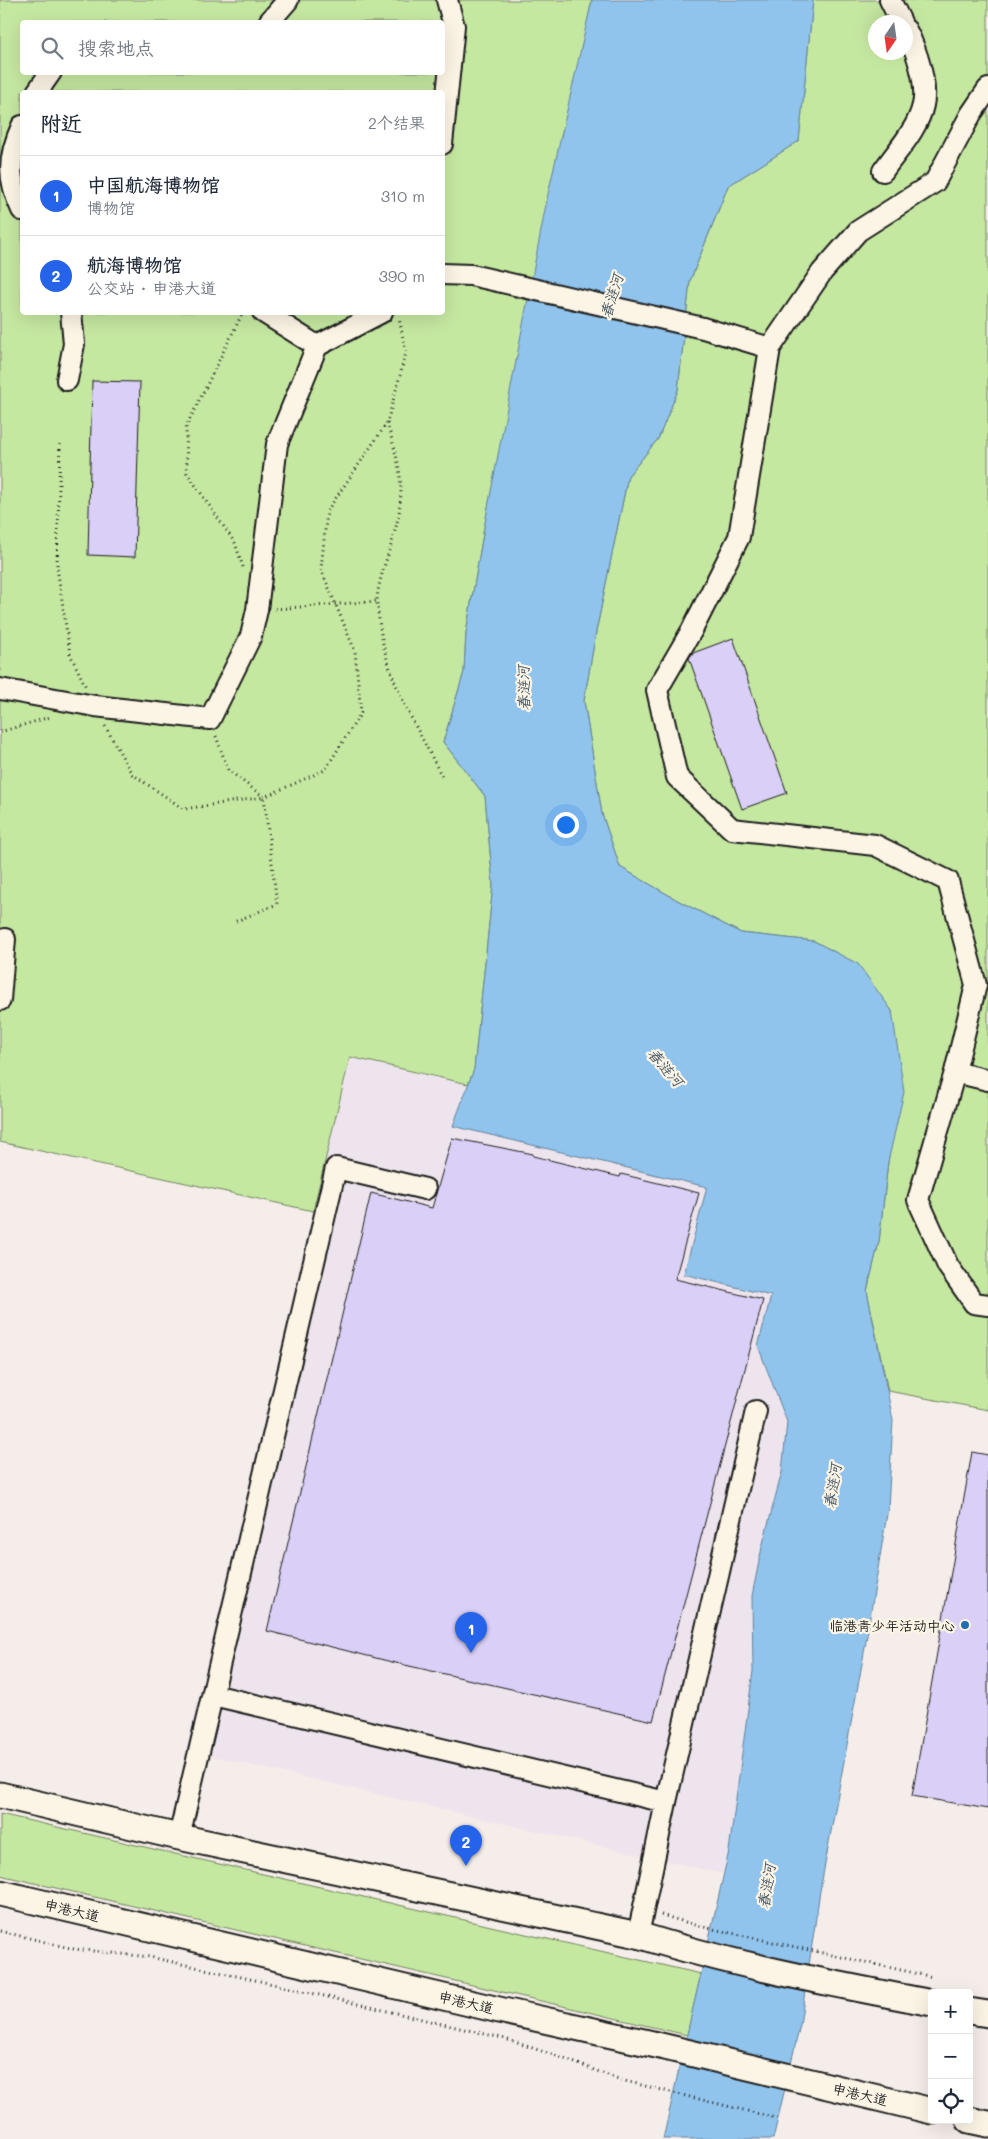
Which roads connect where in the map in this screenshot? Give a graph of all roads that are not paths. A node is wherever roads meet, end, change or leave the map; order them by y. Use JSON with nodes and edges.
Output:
{"nodes":[{"id":1,"x":288,"y":0,"type":"edge"},
{"id":2,"x":447,"y":0,"type":"edge"},
{"id":3,"x":890,"y":0,"type":"edge"},
{"id":4,"x":898,"y":15,"type":"edge"},
{"id":5,"x":271,"y":20,"type":"edge"},
{"id":6,"x":913,"y":45,"type":"edge"},
{"id":7,"x":49,"y":75,"type":"edge"},
{"id":8,"x":988,"y":88,"type":"edge"},
{"id":9,"x":38,"y":90,"type":"edge"},
{"id":10,"x":445,"y":114,"type":"edge"},
{"id":11,"x":20,"y":131,"type":"edge"},
{"id":12,"x":882,"y":171,"type":"dead end"},
{"id":13,"x":20,"y":202,"type":"edge"},
{"id":14,"x":445,"y":274,"type":"edge"},
{"id":15,"x":71,"y":315,"type":"edge"},
{"id":16,"x":268,"y":315,"type":"edge"},
{"id":17,"x":376,"y":315,"type":"edge"},
{"id":18,"x":317,"y":346,"type":"junction"},
{"id":19,"x":770,"y":348,"type":"junction"},
{"id":20,"x":67,"y":380,"type":"dead end"},
{"id":21,"x":0,"y":689,"type":"edge"},
{"id":22,"x":5,"y":938,"type":"dead end"},
{"id":23,"x":0,"y":1000,"type":"edge"},
{"id":24,"x":955,"y":1072,"type":"junction"},
{"id":25,"x":988,"y":1080,"type":"edge"},
{"id":26,"x":425,"y":1189,"type":"dead end"},
{"id":27,"x":988,"y":1305,"type":"edge"},
{"id":28,"x":756,"y":1411,"type":"dead end"},
{"id":29,"x":212,"y":1695,"type":"junction"},
{"id":30,"x":0,"y":1795,"type":"edge"},
{"id":31,"x":666,"y":1802,"type":"junction"},
{"id":32,"x":179,"y":1838,"type":"junction"},
{"id":33,"x":0,"y":1893,"type":"edge"},
{"id":34,"x":638,"y":1935,"type":"junction"},
{"id":35,"x":928,"y":2002,"type":"edge"},
{"id":36,"x":973,"y":2012,"type":"edge"},
{"id":37,"x":988,"y":2014,"type":"edge"},
{"id":38,"x":928,"y":2110,"type":"edge"},
{"id":39,"x":973,"y":2121,"type":"edge"},
{"id":40,"x":988,"y":2124,"type":"edge"}],
"edges":[{"from":1,"to":5,"type":"street"},
{"from":2,"to":10,"type":"street"},
{"from":3,"to":4,"type":"street"},
{"from":6,"to":12,"type":"street"},
{"from":7,"to":9,"type":"street"},
{"from":8,"to":19,"type":"street"},
{"from":11,"to":13,"type":"street"},
{"from":14,"to":19,"type":"street"},
{"from":15,"to":20,"type":"street"},
{"from":16,"to":18,"type":"street"},
{"from":17,"to":18,"type":"street"},
{"from":18,"to":21,"type":"street"},
{"from":19,"to":24,"type":"street"},
{"from":22,"to":23,"type":"street"},
{"from":24,"to":25,"type":"street"},
{"from":24,"to":27,"type":"street"},
{"from":26,"to":29,"type":"street"},
{"from":28,"to":31,"type":"street"},
{"from":29,"to":31,"type":"street"},
{"from":29,"to":32,"type":"street"},
{"from":30,"to":32,"type":"main road"},
{"from":31,"to":34,"type":"street"},
{"from":32,"to":34,"type":"main road"},
{"from":33,"to":38,"type":"main road","name":"申港大道"},
{"from":34,"to":35,"type":"main road"},
{"from":36,"to":37,"type":"main road"},
{"from":39,"to":40,"type":"main road"}]}
